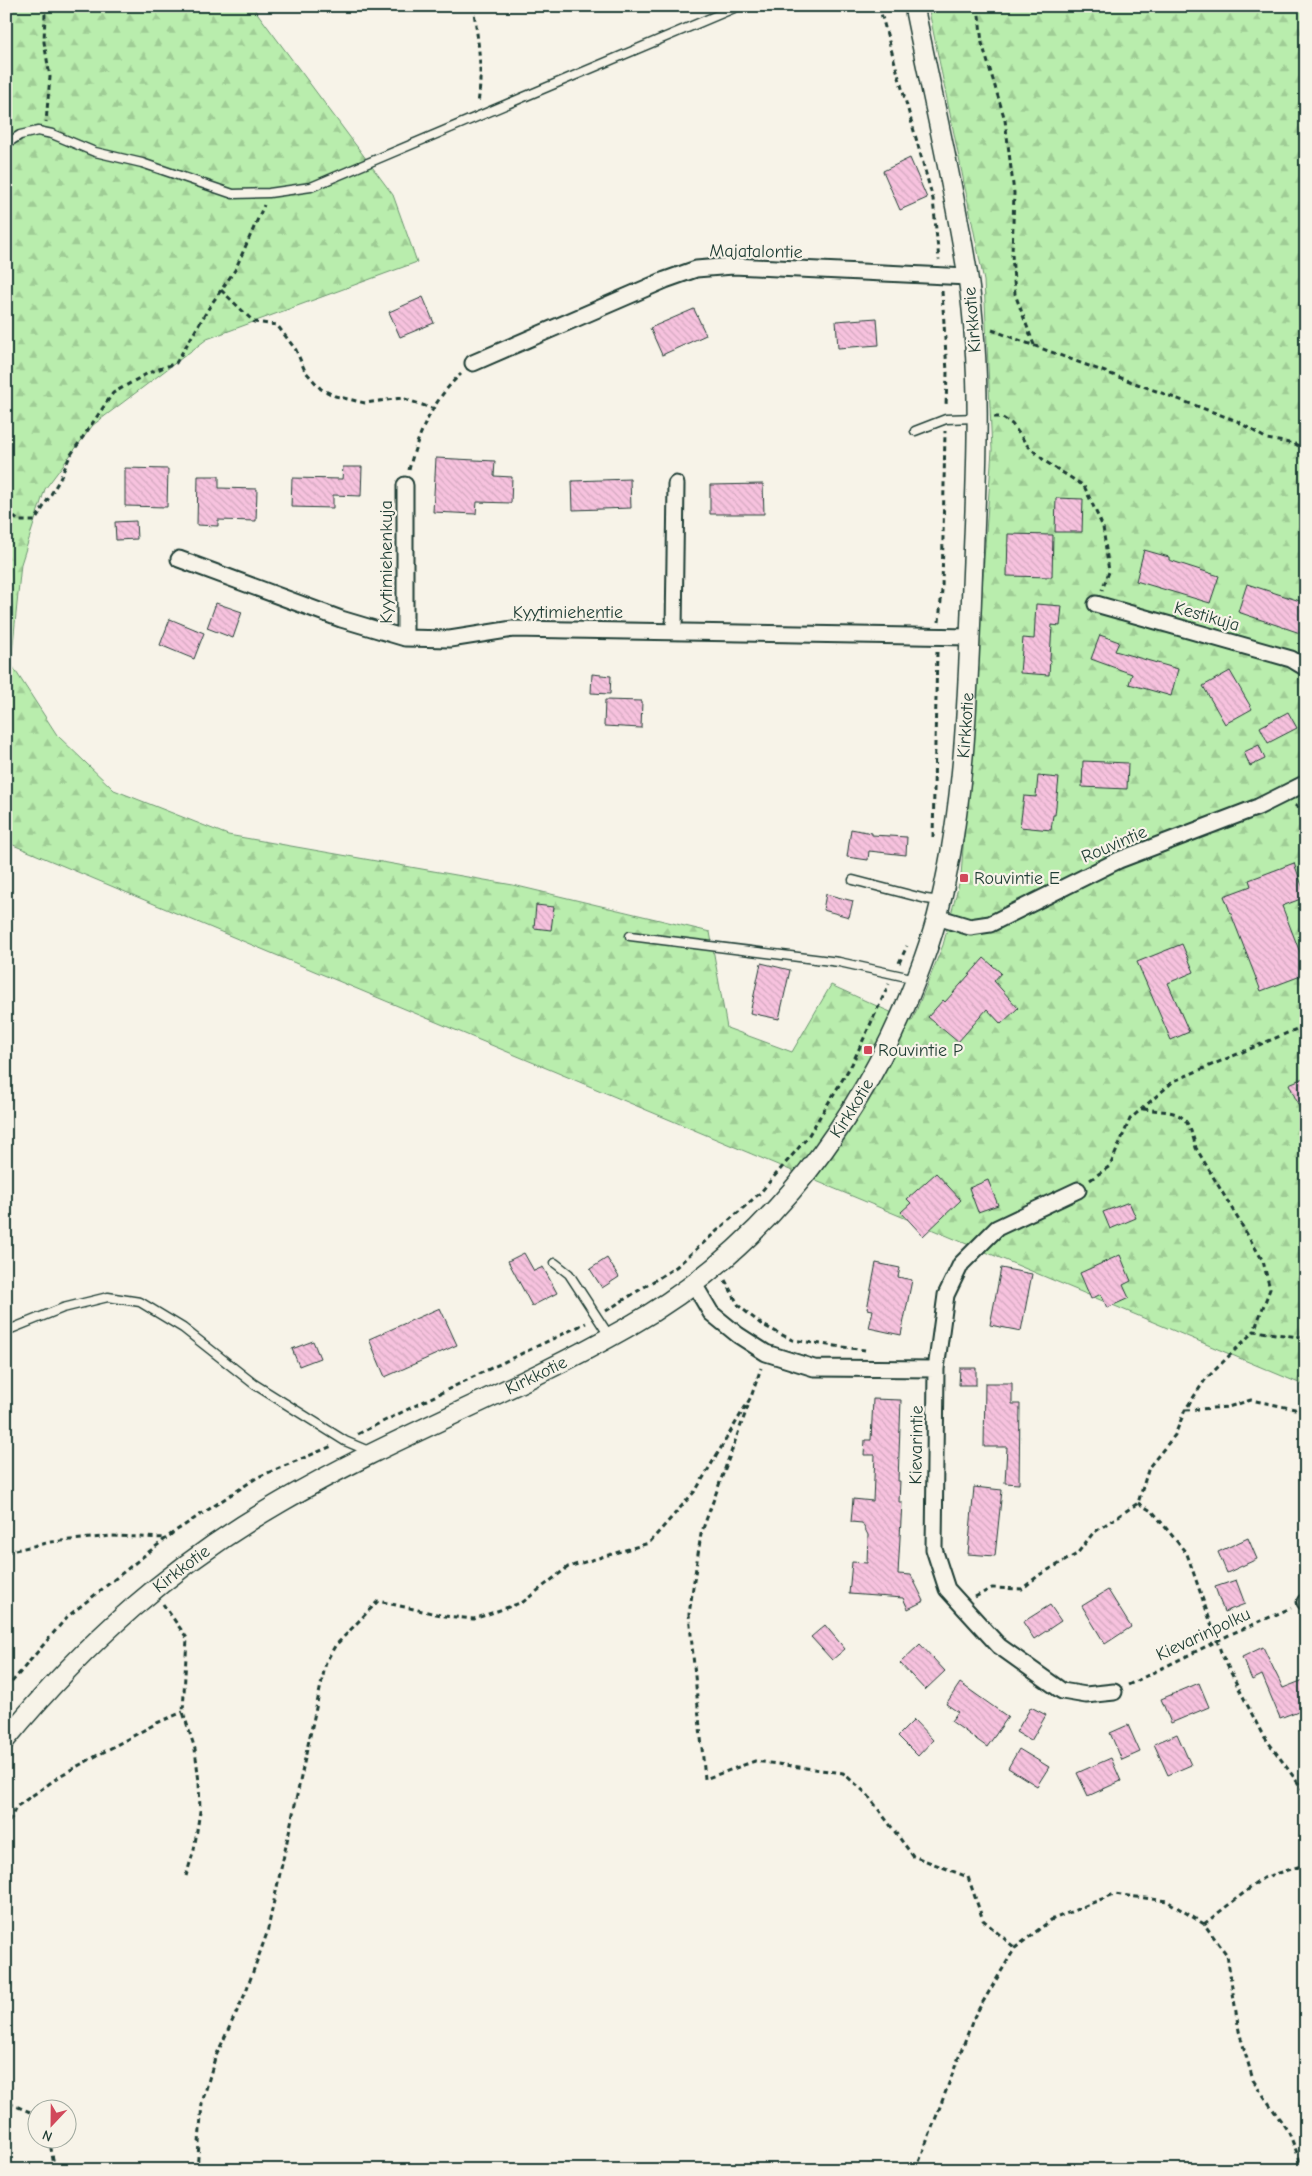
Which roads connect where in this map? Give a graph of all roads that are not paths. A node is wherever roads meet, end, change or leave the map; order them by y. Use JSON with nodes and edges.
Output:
{"nodes":[{"id":1,"x":738,"y":6,"type":"edge"},
{"id":2,"x":914,"y":6,"type":"edge"},
{"id":3,"x":6,"y":144,"type":"edge"},
{"id":4,"x":968,"y":278,"type":"junction"},
{"id":5,"x":472,"y":363,"type":"road end"},
{"id":6,"x":978,"y":418,"type":"junction"},
{"id":7,"x":915,"y":431,"type":"dead end"},
{"id":8,"x":676,"y":484,"type":"dead end"},
{"id":9,"x":405,"y":486,"type":"road end"},
{"id":10,"x":179,"y":559,"type":"dead end"},
{"id":11,"x":1096,"y":604,"type":"road end"},
{"id":12,"x":674,"y":630,"type":"junction"},
{"id":13,"x":970,"y":637,"type":"junction"},
{"id":14,"x":405,"y":638,"type":"junction"},
{"id":15,"x":1306,"y":668,"type":"edge"},
{"id":16,"x":1306,"y":783,"type":"edge"},
{"id":17,"x":853,"y":880,"type":"dead end"},
{"id":18,"x":939,"y":909,"type":"junction"},
{"id":19,"x":630,"y":936,"type":"dead end"},
{"id":20,"x":916,"y":979,"type":"junction"},
{"id":21,"x":1078,"y":1190,"type":"road end"},
{"id":22,"x":555,"y":1263,"type":"dead end"},
{"id":23,"x":694,"y":1284,"type":"junction"},
{"id":24,"x":6,"y":1331,"type":"edge"},
{"id":25,"x":610,"y":1337,"type":"junction"},
{"id":26,"x":936,"y":1369,"type":"junction"},
{"id":27,"x":373,"y":1452,"type":"junction"},
{"id":28,"x":1114,"y":1692,"type":"road end"},
{"id":29,"x":6,"y":1739,"type":"edge"}],
"edges":[{"from":1,"to":3,"type":"lane"},
{"from":2,"to":4,"type":"street","name":"Kirkkotie"},
{"from":4,"to":5,"type":"street","name":"Majatalontie"},
{"from":4,"to":6,"type":"street","name":"Kirkkotie"},
{"from":6,"to":7,"type":"lane"},
{"from":6,"to":13,"type":"street","name":"Kirkkotie"},
{"from":8,"to":12,"type":"street"},
{"from":9,"to":14,"type":"street","name":"Kyytimiehenkuja"},
{"from":10,"to":14,"type":"street","name":"Kyytimiehentie"},
{"from":11,"to":15,"type":"street","name":"Kestikuja"},
{"from":12,"to":13,"type":"street","name":"Kyytimiehentie"},
{"from":12,"to":14,"type":"street","name":"Kyytimiehentie"},
{"from":13,"to":18,"type":"street","name":"Kirkkotie"},
{"from":16,"to":18,"type":"street","name":"Rouvintie"},
{"from":17,"to":18,"type":"lane"},
{"from":18,"to":20,"type":"street","name":"Kirkkotie"},
{"from":19,"to":20,"type":"lane"},
{"from":20,"to":23,"type":"street","name":"Kirkkotie"},
{"from":21,"to":26,"type":"street","name":"Kievarintie"},
{"from":22,"to":25,"type":"lane"},
{"from":23,"to":25,"type":"street","name":"Kirkkotie"},
{"from":23,"to":26,"type":"street"},
{"from":24,"to":27,"type":"lane"},
{"from":25,"to":27,"type":"street","name":"Kirkkotie"},
{"from":26,"to":28,"type":"street","name":"Kievarintie"},
{"from":27,"to":29,"type":"street","name":"Kirkkotie"}]}
